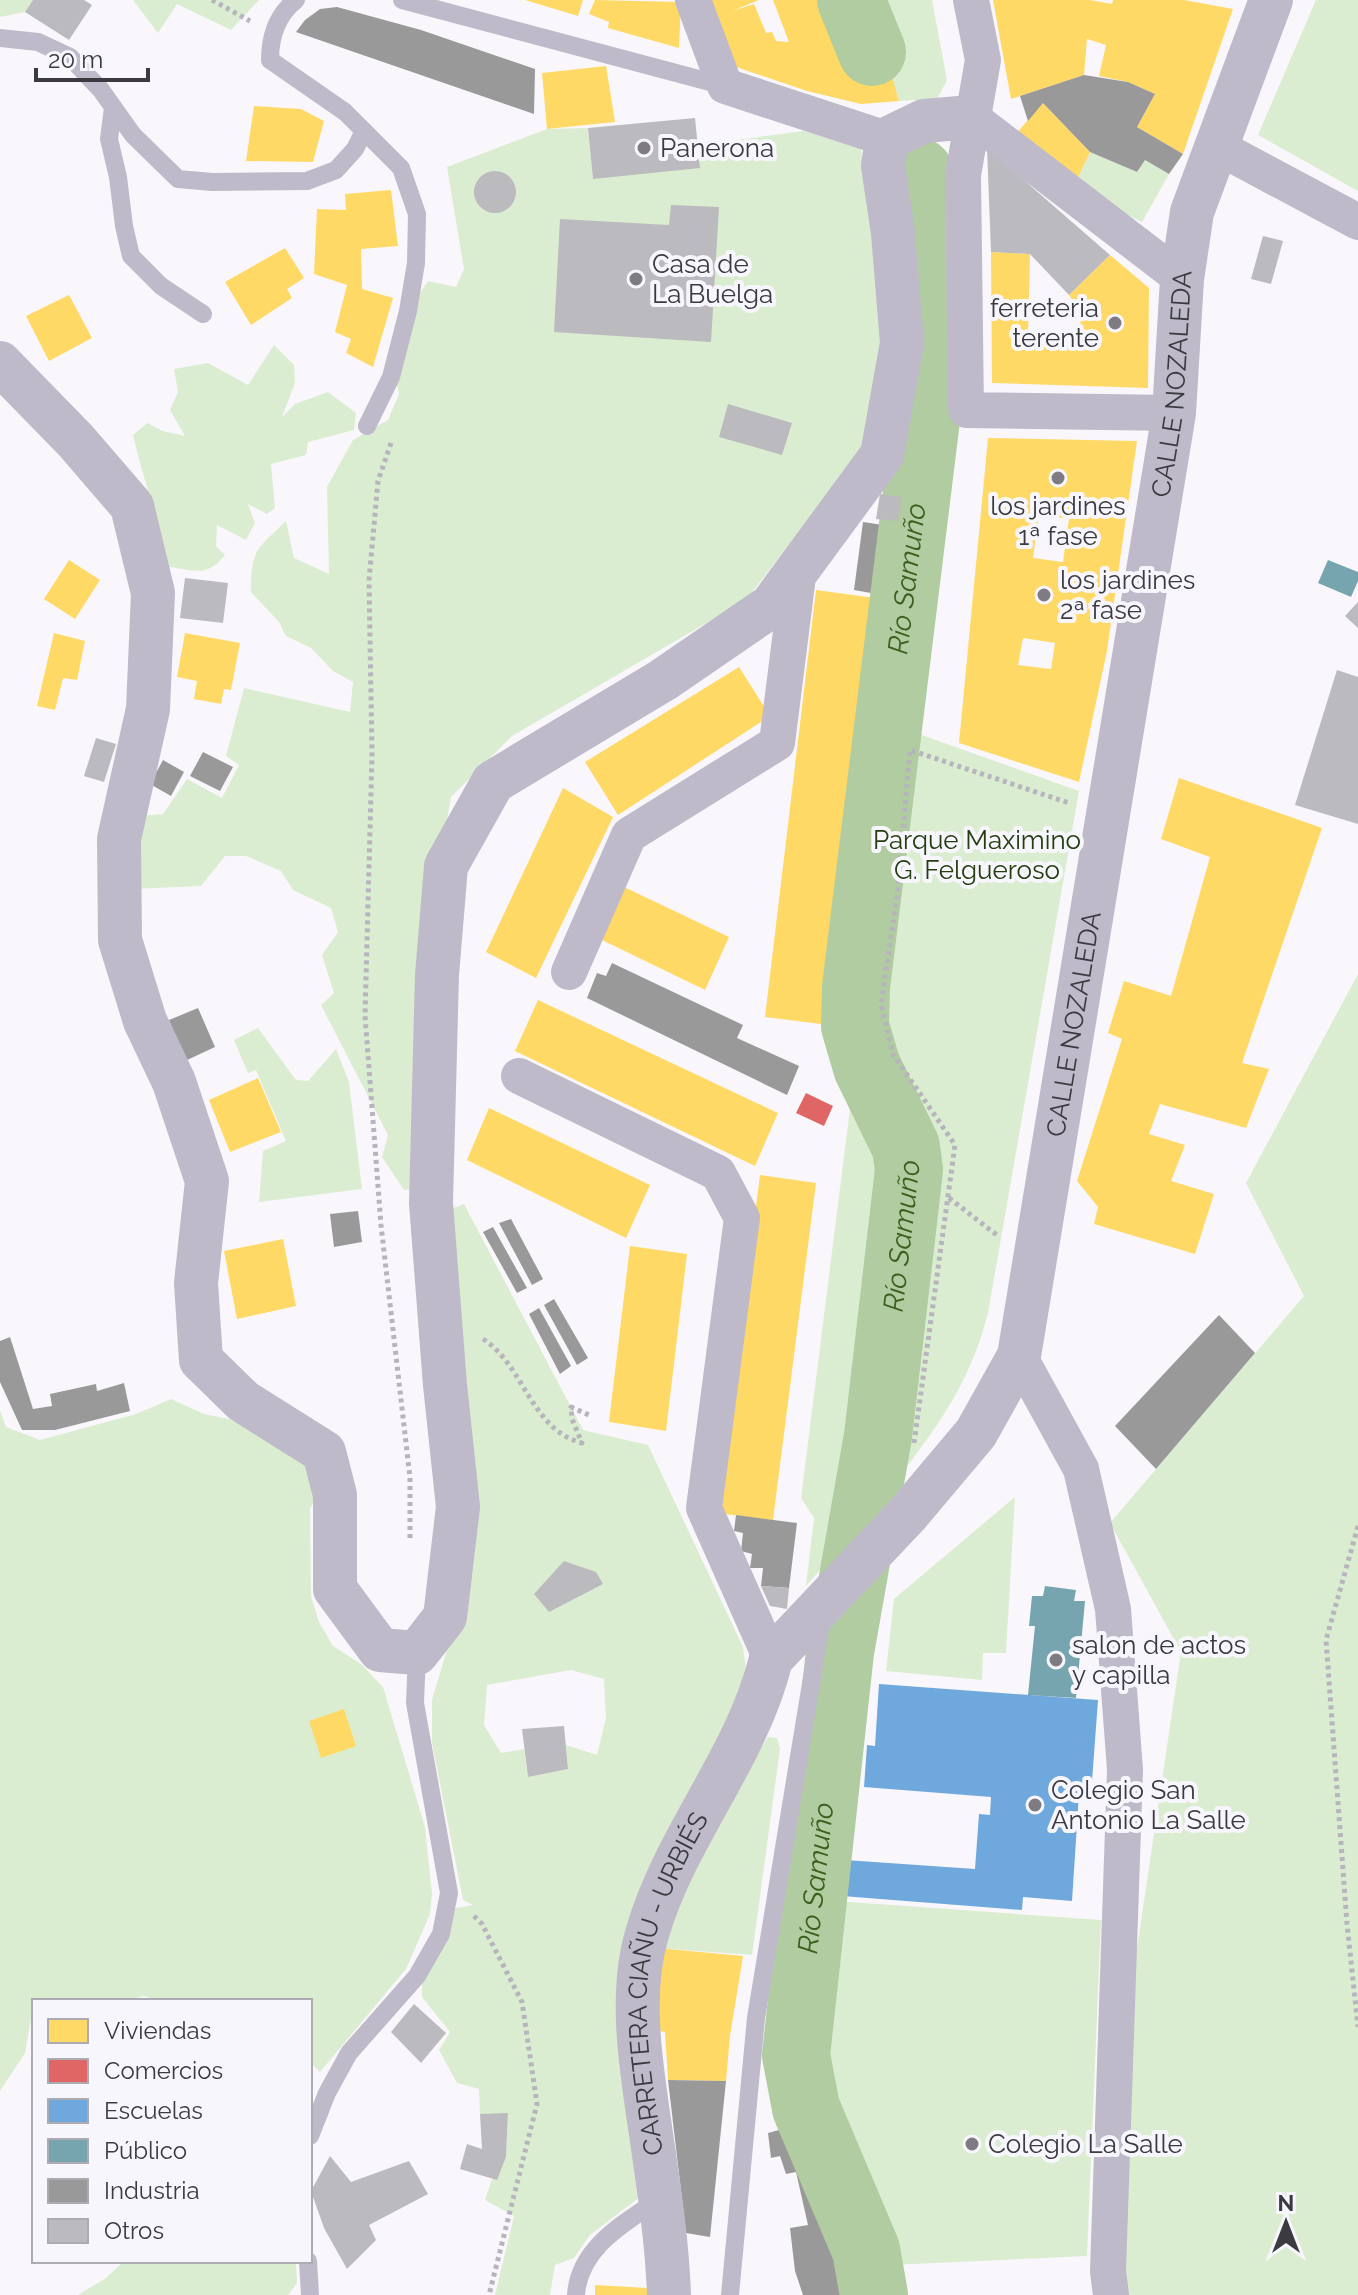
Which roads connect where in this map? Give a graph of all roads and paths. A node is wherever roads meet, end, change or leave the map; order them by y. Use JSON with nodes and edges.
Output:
{"nodes":[{"id":1,"x":212,"y":0,"type":"edge"},
{"id":2,"x":296,"y":0,"type":"edge"},
{"id":3,"x":402,"y":0,"type":"edge"},
{"id":4,"x":693,"y":0,"type":"edge"},
{"id":5,"x":971,"y":0,"type":"edge"},
{"id":6,"x":1271,"y":0,"type":"edge"},
{"id":7,"x":252,"y":23,"type":"dead end"},
{"id":8,"x":0,"y":38,"type":"edge"},
{"id":9,"x":725,"y":86,"type":"junction"},
{"id":10,"x":113,"y":108,"type":"junction"},
{"id":11,"x":971,"y":117,"type":"junction"},
{"id":12,"x":364,"y":131,"type":"junction"},
{"id":13,"x":887,"y":139,"type":"junction"},
{"id":14,"x":1216,"y":146,"type":"junction"},
{"id":15,"x":1358,"y":222,"type":"edge"},
{"id":16,"x":1182,"y":279,"type":"junction"},
{"id":17,"x":203,"y":314,"type":"dead end"},
{"id":18,"x":0,"y":363,"type":"edge"},
{"id":19,"x":1174,"y":413,"type":"junction"},
{"id":20,"x":367,"y":426,"type":"dead end"},
{"id":21,"x":393,"y":438,"type":"dead end"},
{"id":22,"x":799,"y":568,"type":"junction"},
{"id":23,"x":1109,"y":816,"type":"junction"},
{"id":24,"x":569,"y":972,"type":"dead end"},
{"id":25,"x":519,"y":1076,"type":"dead end"},
{"id":26,"x":948,"y":1198,"type":"junction"},
{"id":27,"x":1036,"y":1249,"type":"junction"},
{"id":28,"x":440,"y":1315,"type":"junction"},
{"id":29,"x":1019,"y":1356,"type":"junction"},
{"id":30,"x":589,"y":1415,"type":"dead end"},
{"id":31,"x":936,"y":1481,"type":"junction"},
{"id":32,"x":1358,"y":1526,"type":"edge"},
{"id":33,"x":410,"y":1554,"type":"dead end"},
{"id":34,"x":825,"y":1602,"type":"junction"},
{"id":35,"x":417,"y":1653,"type":"junction"},
{"id":36,"x":768,"y":1674,"type":"junction"},
{"id":37,"x":449,"y":1893,"type":"junction"},
{"id":38,"x":1358,"y":2027,"type":"edge"},
{"id":39,"x":312,"y":2131,"type":"edge"},
{"id":40,"x":660,"y":2198,"type":"junction"},
{"id":41,"x":308,"y":2263,"type":"edge"},
{"id":42,"x":310,"y":2295,"type":"edge"},
{"id":43,"x":489,"y":2295,"type":"edge"},
{"id":44,"x":576,"y":2295,"type":"edge"},
{"id":45,"x":669,"y":2295,"type":"edge"},
{"id":46,"x":730,"y":2295,"type":"edge"},
{"id":47,"x":1111,"y":2295,"type":"edge"}],
"edges":[{"from":1,"to":7,"type":"path"},
{"from":2,"to":12,"type":"lane"},
{"from":3,"to":9,"type":"lane"},
{"from":4,"to":9,"type":"street"},
{"from":5,"to":11,"type":"street"},
{"from":6,"to":14,"type":"street","name":"CALLE NOZALEDA"},
{"from":8,"to":10,"type":"lane"},
{"from":9,"to":13,"type":"street"},
{"from":10,"to":12,"type":"lane"},
{"from":10,"to":17,"type":"lane"},
{"from":11,"to":13,"type":"street"},
{"from":11,"to":16,"type":"street"},
{"from":11,"to":19,"type":"street"},
{"from":12,"to":20,"type":"lane"},
{"from":13,"to":22,"type":"street"},
{"from":14,"to":15,"type":"street"},
{"from":14,"to":16,"type":"street","name":"CALLE NOZALEDA"},
{"from":16,"to":19,"type":"street","name":"CALLE NOZALEDA"},
{"from":18,"to":35,"type":"street"},
{"from":19,"to":23,"type":"street","name":"CALLE NOZALEDA"},
{"from":21,"to":33,"type":"path"},
{"from":22,"to":24,"type":"street"},
{"from":22,"to":28,"type":"street"},
{"from":23,"to":26,"type":"path"},
{"from":23,"to":27,"type":"street","name":"CALLE NOZALEDA"},
{"from":25,"to":36,"type":"street"},
{"from":26,"to":27,"type":"path"},
{"from":26,"to":31,"type":"path"},
{"from":27,"to":29,"type":"street","name":"CALLE NOZALEDA"},
{"from":28,"to":30,"type":"path"},
{"from":28,"to":35,"type":"street"},
{"from":29,"to":31,"type":"street","name":"CALLE NOZALEDA"},
{"from":29,"to":47,"type":"street"},
{"from":31,"to":34,"type":"street","name":"CALLE NOZALEDA"},
{"from":32,"to":38,"type":"path"},
{"from":34,"to":36,"type":"street","name":"CALLE NOZALEDA"},
{"from":34,"to":46,"type":"lane"},
{"from":35,"to":37,"type":"lane"},
{"from":36,"to":40,"type":"street","name":"CARRETERA CIAÑU - URBIÉS"},
{"from":37,"to":39,"type":"lane"},
{"from":37,"to":43,"type":"path"},
{"from":40,"to":44,"type":"lane"},
{"from":40,"to":45,"type":"street","name":"CARRETERA CIAÑU - URBIÉS"},
{"from":41,"to":42,"type":"lane"}]}
